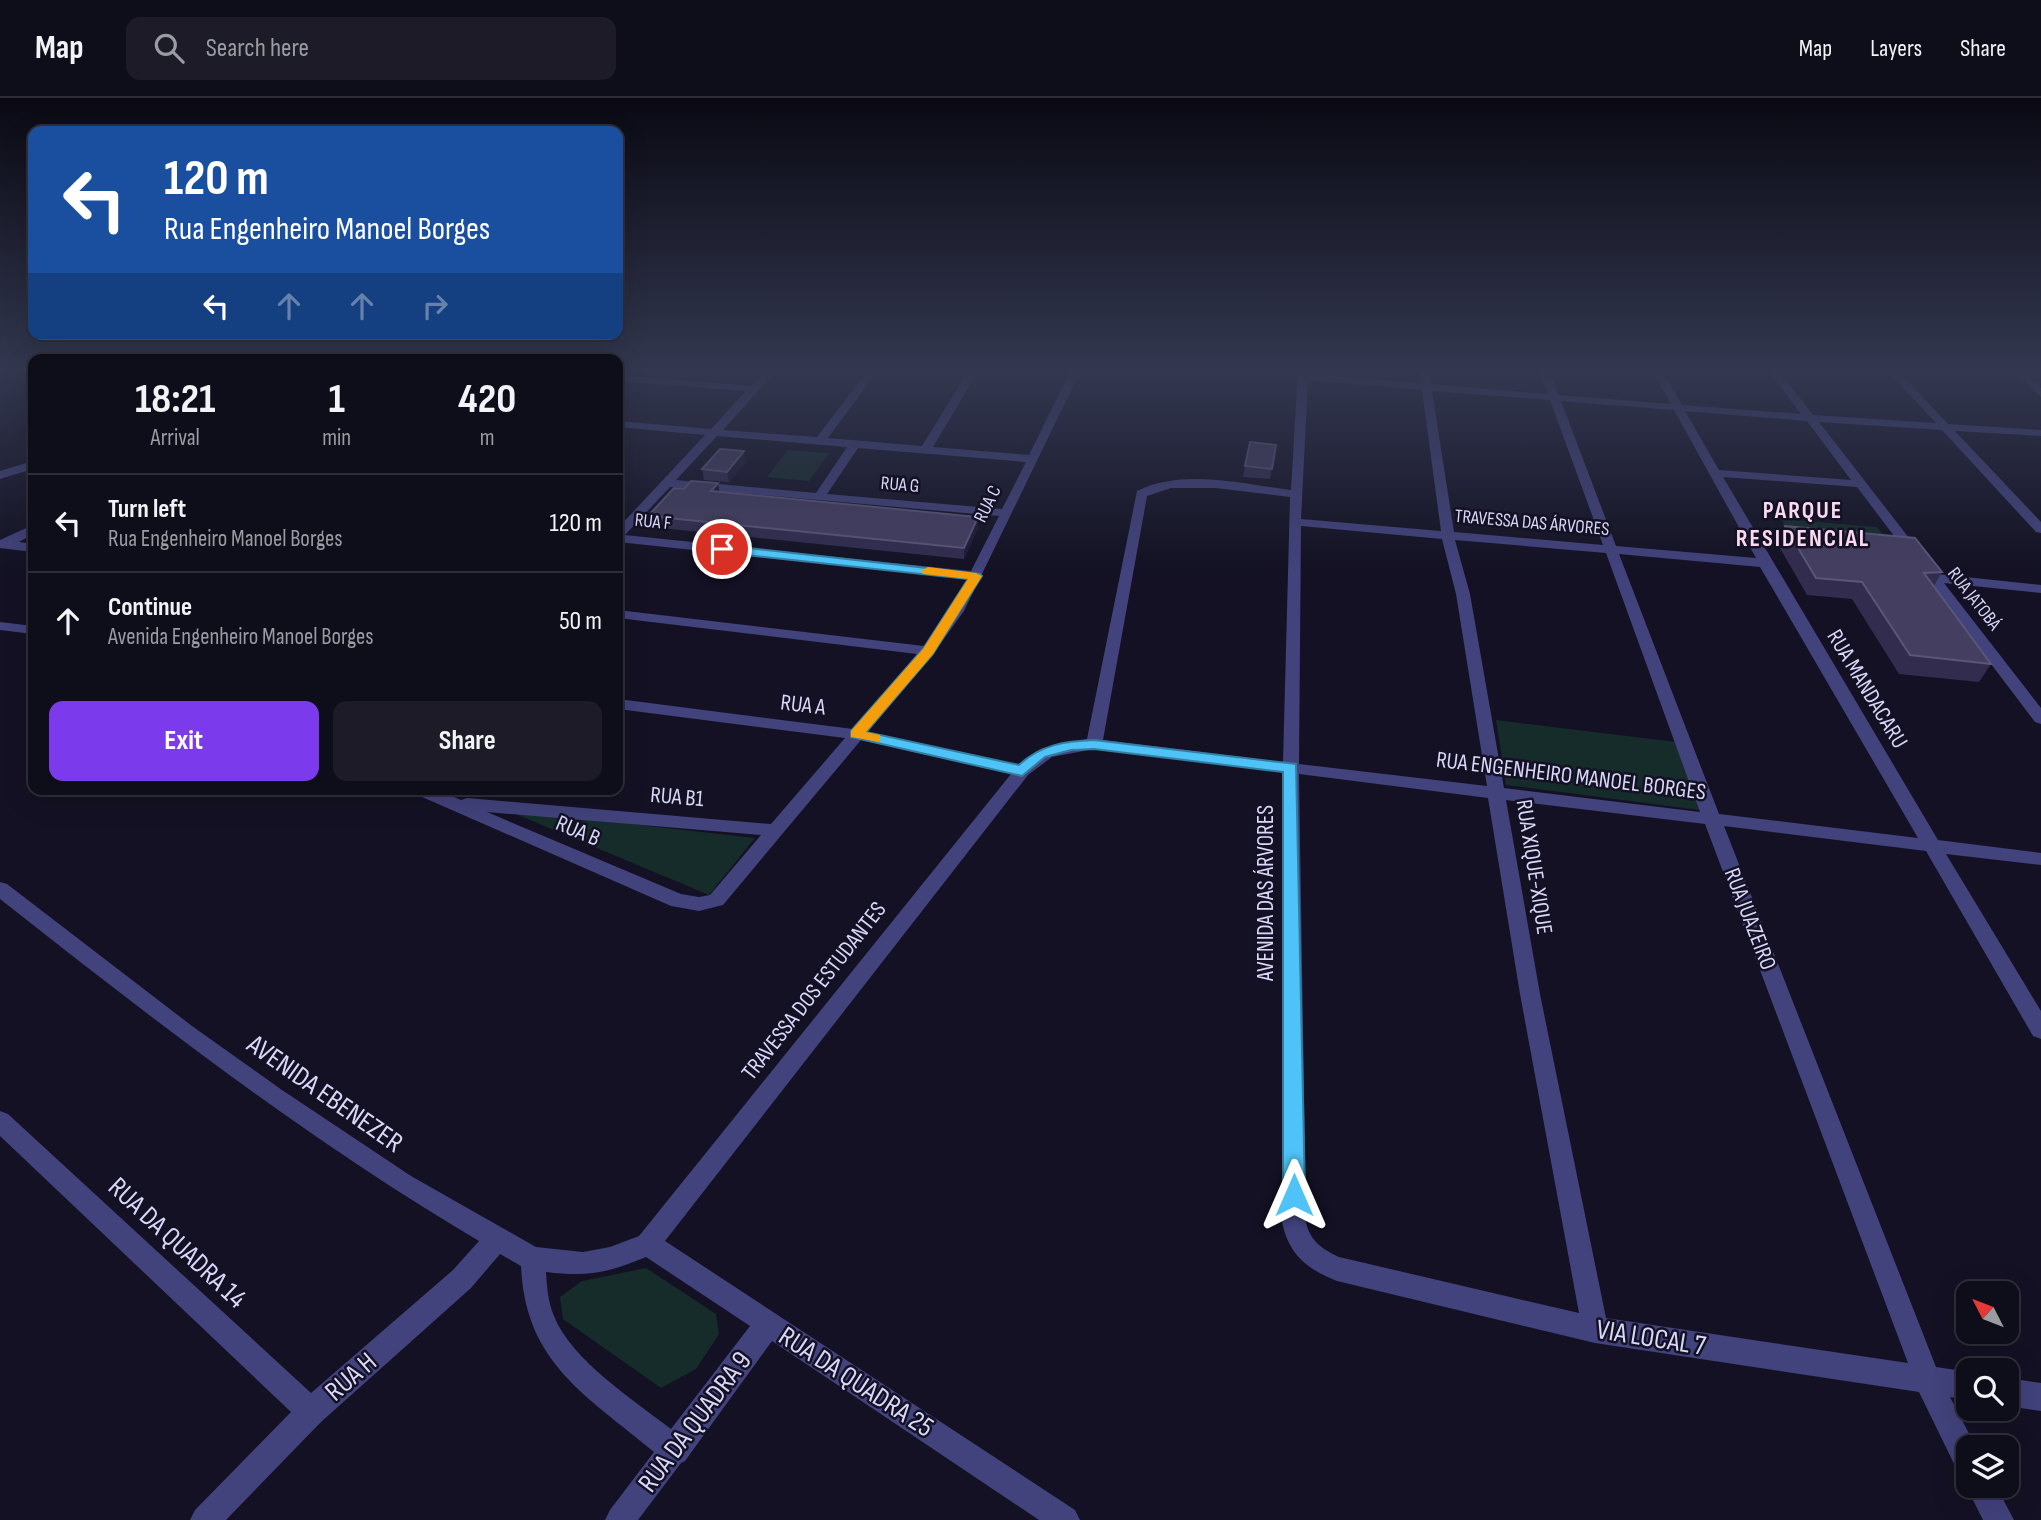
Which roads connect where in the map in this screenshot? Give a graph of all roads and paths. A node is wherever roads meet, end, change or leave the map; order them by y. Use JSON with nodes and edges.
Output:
{"nodes":[{"id":1,"x":709,"y":436,"type":"edge"},
{"id":2,"x":772,"y":436,"type":"edge"},
{"id":3,"x":824,"y":436,"type":"edge"},
{"id":4,"x":934,"y":436,"type":"edge"},
{"id":5,"x":1042,"y":436,"type":"edge"},
{"id":6,"x":1300,"y":436,"type":"edge"},
{"id":7,"x":1433,"y":436,"type":"edge"},
{"id":8,"x":1568,"y":436,"type":"edge"},
{"id":9,"x":1694,"y":436,"type":"edge"},
{"id":10,"x":1822,"y":436,"type":"edge"},
{"id":11,"x":1957,"y":436,"type":"edge"},
{"id":12,"x":821,"y":440,"type":"junction"},
{"id":13,"x":855,"y":443,"type":"junction"},
{"id":14,"x":926,"y":450,"type":"junction"},
{"id":15,"x":1031,"y":459,"type":"junction"},
{"id":16,"x":28,"y":467,"type":"edge"},
{"id":17,"x":1716,"y":473,"type":"junction"},
{"id":18,"x":0,"y":475,"type":"edge"},
{"id":19,"x":666,"y":483,"type":"junction"},
{"id":20,"x":1859,"y":484,"type":"junction"},
{"id":21,"x":1297,"y":494,"type":"junction"},
{"id":22,"x":819,"y":497,"type":"junction"},
{"id":23,"x":1004,"y":513,"type":"junction"},
{"id":24,"x":1295,"y":522,"type":"junction"},
{"id":25,"x":2041,"y":528,"type":"edge"},
{"id":26,"x":623,"y":530,"type":"edge"},
{"id":27,"x":28,"y":532,"type":"edge"},
{"id":28,"x":1448,"y":536,"type":"junction"},
{"id":29,"x":623,"y":537,"type":"edge"},
{"id":30,"x":3,"y":545,"type":"edge"},
{"id":31,"x":28,"y":548,"type":"edge"},
{"id":32,"x":1611,"y":549,"type":"junction"},
{"id":33,"x":1765,"y":563,"type":"junction"},
{"id":34,"x":976,"y":576,"type":"junction"},
{"id":35,"x":1935,"y":579,"type":"junction"},
{"id":36,"x":2041,"y":589,"type":"edge"},
{"id":37,"x":623,"y":615,"type":"edge"},
{"id":38,"x":0,"y":626,"type":"edge"},
{"id":39,"x":28,"y":629,"type":"edge"},
{"id":40,"x":928,"y":651,"type":"junction"},
{"id":41,"x":623,"y":706,"type":"edge"},
{"id":42,"x":2041,"y":719,"type":"edge"},
{"id":43,"x":856,"y":734,"type":"junction"},
{"id":44,"x":1094,"y":744,"type":"junction"},
{"id":45,"x":1291,"y":768,"type":"junction"},
{"id":46,"x":1022,"y":771,"type":"junction"},
{"id":47,"x":1497,"y":792,"type":"junction"},
{"id":48,"x":432,"y":795,"type":"edge"},
{"id":49,"x":450,"y":803,"type":"junction"},
{"id":50,"x":1713,"y":818,"type":"junction"},
{"id":51,"x":774,"y":830,"type":"junction"},
{"id":52,"x":1933,"y":845,"type":"junction"},
{"id":53,"x":2041,"y":859,"type":"edge"},
{"id":54,"x":0,"y":889,"type":"edge"},
{"id":55,"x":719,"y":898,"type":"joint"},
{"id":56,"x":2041,"y":1030,"type":"edge"},
{"id":57,"x":0,"y":1121,"type":"edge"},
{"id":58,"x":499,"y":1237,"type":"junction"},
{"id":59,"x":648,"y":1244,"type":"junction"},
{"id":60,"x":533,"y":1259,"type":"junction"},
{"id":61,"x":1337,"y":1269,"type":"joint"},
{"id":62,"x":768,"y":1324,"type":"junction"},
{"id":63,"x":1595,"y":1331,"type":"junction"},
{"id":64,"x":1928,"y":1381,"type":"junction"},
{"id":65,"x":1956,"y":1385,"type":"edge"},
{"id":66,"x":2019,"y":1393,"type":"edge"},
{"id":67,"x":2041,"y":1396,"type":"edge"},
{"id":68,"x":311,"y":1412,"type":"junction"},
{"id":69,"x":1956,"y":1438,"type":"edge"},
{"id":70,"x":675,"y":1451,"type":"junction"},
{"id":71,"x":1987,"y":1498,"type":"edge"},
{"id":72,"x":205,"y":1520,"type":"edge"},
{"id":73,"x":620,"y":1520,"type":"edge"},
{"id":74,"x":1065,"y":1520,"type":"edge"},
{"id":75,"x":1999,"y":1520,"type":"edge"}],
"edges":[{"from":1,"to":19,"type":"street"},
{"from":2,"to":12,"type":"street"},
{"from":3,"to":12,"type":"street"},
{"from":4,"to":14,"type":"street"},
{"from":5,"to":15,"type":"street","name":"RUA C"},
{"from":6,"to":21,"type":"street","name":"AVENIDA DAS ÁRVORES"},
{"from":7,"to":28,"type":"street","name":"RUA XIQUE-XIQUE"},
{"from":8,"to":32,"type":"street","name":"RUA JUAZEIRO"},
{"from":9,"to":17,"type":"street","name":"RUA MANDACARU"},
{"from":10,"to":20,"type":"street","name":"RUA JATOBÁ"},
{"from":11,"to":25,"type":"street"},
{"from":12,"to":13,"type":"street"},
{"from":13,"to":14,"type":"street"},
{"from":13,"to":22,"type":"street"},
{"from":14,"to":15,"type":"street"},
{"from":15,"to":23,"type":"street","name":"RUA C"},
{"from":16,"to":18,"type":"street"},
{"from":17,"to":20,"type":"street"},
{"from":17,"to":33,"type":"street","name":"RUA MANDACARU"},
{"from":19,"to":22,"type":"street","name":"RUA G"},
{"from":19,"to":26,"type":"street"},
{"from":20,"to":35,"type":"street","name":"RUA JATOBÁ"},
{"from":21,"to":24,"type":"street","name":"AVENIDA DAS ÁRVORES"},
{"from":21,"to":44,"type":"street"},
{"from":22,"to":23,"type":"street","name":"RUA G"},
{"from":23,"to":34,"type":"street","name":"RUA C"},
{"from":24,"to":28,"type":"street","name":"TRAVESSA DAS ÁRVORES"},
{"from":24,"to":45,"type":"street","name":"AVENIDA DAS ÁRVORES"},
{"from":27,"to":30,"type":"street"},
{"from":28,"to":32,"type":"street","name":"TRAVESSA DAS ÁRVORES"},
{"from":28,"to":47,"type":"street","name":"RUA XIQUE-XIQUE"},
{"from":29,"to":34,"type":"street","name":"RUA F"},
{"from":30,"to":31,"type":"street"},
{"from":32,"to":33,"type":"street","name":"TRAVESSA DAS ÁRVORES"},
{"from":32,"to":50,"type":"street","name":"RUA JUAZEIRO"},
{"from":33,"to":52,"type":"street","name":"RUA MANDACARU"},
{"from":34,"to":40,"type":"street","name":"RUA C"},
{"from":35,"to":36,"type":"street"},
{"from":35,"to":42,"type":"street","name":"RUA JATOBÁ"},
{"from":37,"to":40,"type":"street"},
{"from":38,"to":39,"type":"street"},
{"from":40,"to":43,"type":"street","name":"RUA C"},
{"from":41,"to":43,"type":"street","name":"RUA A"},
{"from":43,"to":46,"type":"street","name":"RUA A"},
{"from":43,"to":51,"type":"street","name":"RUA C"},
{"from":44,"to":45,"type":"street","name":"RUA ENGENHEIRO MANOEL BORGES"},
{"from":44,"to":46,"type":"street","name":"TRAVESSA DOS ESTUDANTES"},
{"from":45,"to":47,"type":"street","name":"RUA ENGENHEIRO MANOEL BORGES"},
{"from":45,"to":61,"type":"street","name":"AVENIDA DAS ÁRVORES"},
{"from":46,"to":59,"type":"street","name":"TRAVESSA DOS ESTUDANTES"},
{"from":47,"to":50,"type":"street","name":"RUA ENGENHEIRO MANOEL BORGES"},
{"from":47,"to":63,"type":"street","name":"RUA XIQUE-XIQUE"},
{"from":48,"to":49,"type":"street","name":"RUA B"},
{"from":49,"to":51,"type":"street","name":"RUA B1"},
{"from":49,"to":55,"type":"street","name":"RUA B"},
{"from":50,"to":52,"type":"street","name":"RUA ENGENHEIRO MANOEL BORGES"},
{"from":50,"to":64,"type":"street","name":"RUA JUAZEIRO"},
{"from":51,"to":55,"type":"street","name":"RUA C"},
{"from":52,"to":53,"type":"street","name":"RUA ENGENHEIRO MANOEL BORGES"},
{"from":52,"to":56,"type":"street","name":"RUA MANDACARU"},
{"from":54,"to":58,"type":"street","name":"AVENIDA EBENEZER"},
{"from":57,"to":68,"type":"street","name":"RUA DA QUADRA 14"},
{"from":58,"to":60,"type":"street","name":"AVENIDA EBENEZER"},
{"from":58,"to":68,"type":"street","name":"RUA H"},
{"from":59,"to":60,"type":"street","name":"AVENIDA EBENEZER"},
{"from":59,"to":62,"type":"street","name":"RUA DA QUADRA 25"},
{"from":60,"to":70,"type":"street"},
{"from":61,"to":63,"type":"street","name":"VIA LOCAL 7"},
{"from":62,"to":70,"type":"street","name":"RUA DA QUADRA 9"},
{"from":62,"to":74,"type":"street","name":"RUA DA QUADRA 25"},
{"from":63,"to":64,"type":"street","name":"VIA LOCAL 7"},
{"from":64,"to":65,"type":"street","name":"VIA LOCAL 7"},
{"from":64,"to":69,"type":"street","name":"RUA JUAZEIRO"},
{"from":66,"to":67,"type":"street"},
{"from":68,"to":72,"type":"street","name":"RUA H"},
{"from":70,"to":73,"type":"street","name":"RUA DA QUADRA 9"},
{"from":71,"to":75,"type":"street"}]}
